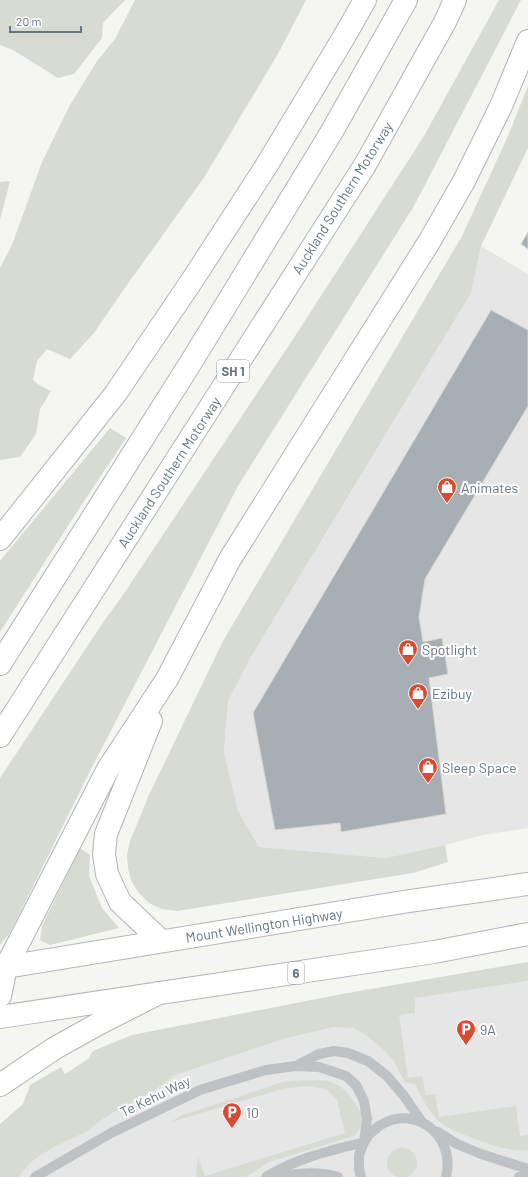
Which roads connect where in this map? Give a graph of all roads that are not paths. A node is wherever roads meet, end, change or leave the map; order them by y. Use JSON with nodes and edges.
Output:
{"nodes":[{"id":1,"x":365,"y":0,"type":"edge"},
{"id":2,"x":406,"y":0,"type":"edge"},
{"id":3,"x":456,"y":0,"type":"edge"},
{"id":4,"x":528,"y":41,"type":"edge"},
{"id":5,"x":0,"y":539,"type":"edge"},
{"id":6,"x":0,"y":664,"type":"edge"},
{"id":7,"x":167,"y":679,"type":"junction"},
{"id":8,"x":0,"y":736,"type":"edge"},
{"id":9,"x":527,"y":884,"type":"edge"},
{"id":10,"x":528,"y":934,"type":"edge"},
{"id":11,"x":161,"y":942,"type":"junction"},
{"id":12,"x":3,"y":967,"type":"edge"},
{"id":13,"x":159,"y":993,"type":"junction"},
{"id":14,"x":0,"y":996,"type":"edge"},
{"id":15,"x":0,"y":1017,"type":"edge"},
{"id":16,"x":296,"y":1066,"type":"junction"},
{"id":17,"x":0,"y":1086,"type":"edge"},
{"id":18,"x":422,"y":1122,"type":"junction"},
{"id":19,"x":433,"y":1129,"type":"junction"},
{"id":20,"x":364,"y":1142,"type":"junction"},
{"id":21,"x":528,"y":1169,"type":"edge"},
{"id":22,"x":528,"y":1176,"type":"edge"},
{"id":23,"x":35,"y":1177,"type":"edge"},
{"id":24,"x":266,"y":1177,"type":"edge"},
{"id":25,"x":278,"y":1177,"type":"edge"},
{"id":26,"x":338,"y":1177,"type":"edge"},
{"id":27,"x":361,"y":1177,"type":"edge"},
{"id":28,"x":446,"y":1177,"type":"edge"},
{"id":29,"x":519,"y":1177,"type":"edge"}],
"edges":[{"from":1,"to":5,"type":"main road"},
{"from":2,"to":6,"type":"main road"},
{"from":3,"to":8,"type":"main road","name":"Auckland Southern Motorway","number":"SH 1"},
{"from":4,"to":7,"type":"main road"},
{"from":7,"to":11,"type":"main road"},
{"from":7,"to":12,"type":"main road"},
{"from":9,"to":11,"type":"main road","name":"Mount Wellington Highway"},
{"from":10,"to":13,"type":"main road","number":"6"},
{"from":11,"to":12,"type":"main road","name":"Mount Wellington Highway"},
{"from":12,"to":14,"type":"main road"},
{"from":13,"to":15,"type":"main road","number":"6"},
{"from":13,"to":17,"type":"main road"},
{"from":16,"to":18,"type":"lane","name":"Te Kehu Way"},
{"from":16,"to":20,"type":"lane","name":"Te Kehu Way"},
{"from":16,"to":23,"type":"lane","name":"Te Kehu Way"},
{"from":18,"to":19,"type":"lane","name":"Te Kehu Way"},
{"from":18,"to":20,"type":"lane","name":"Te Kehu Way"},
{"from":19,"to":21,"type":"lane","name":"Te Kehu Way"},
{"from":19,"to":28,"type":"lane","name":"Te Kehu Way"},
{"from":20,"to":24,"type":"lane"},
{"from":20,"to":27,"type":"lane","name":"Te Kehu Way"},
{"from":22,"to":29,"type":"lane"},
{"from":25,"to":26,"type":"lane"}]}
